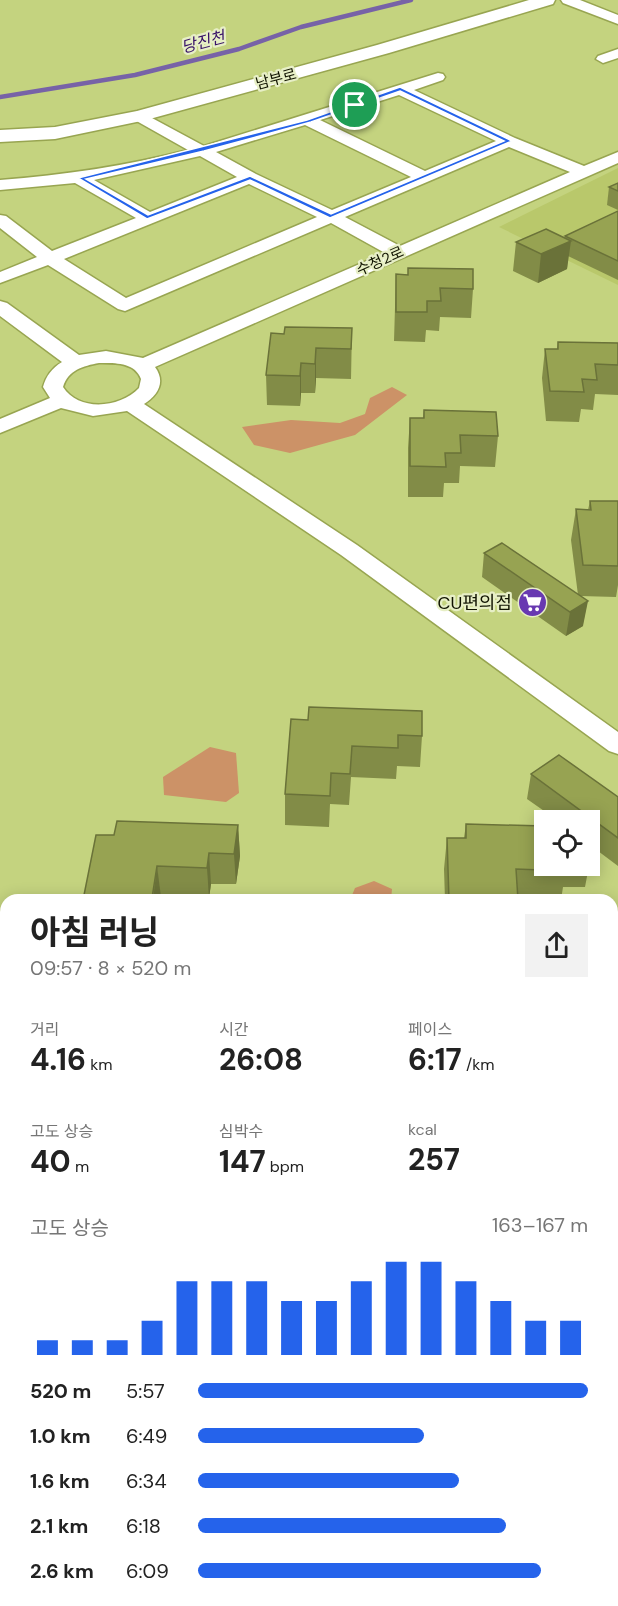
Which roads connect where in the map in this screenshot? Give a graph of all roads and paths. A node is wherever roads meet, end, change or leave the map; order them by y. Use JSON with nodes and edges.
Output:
{"nodes":[{"id":1,"x":546,"y":0,"type":"edge"},
{"id":2,"x":567,"y":0,"type":"edge"},
{"id":3,"x":618,"y":20,"type":"edge"},
{"id":4,"x":618,"y":53,"type":"edge"},
{"id":5,"x":603,"y":60,"type":"dead end"},
{"id":6,"x":438,"y":77,"type":"dead end"},
{"id":7,"x":400,"y":89,"type":"junction"},
{"id":8,"x":140,"y":116,"type":"junction"},
{"id":9,"x":309,"y":121,"type":"junction"},
{"id":10,"x":0,"y":136,"type":"edge"},
{"id":11,"x":509,"y":141,"type":"junction"},
{"id":12,"x":202,"y":150,"type":"junction"},
{"id":13,"x":618,"y":157,"type":"edge"},
{"id":14,"x":584,"y":172,"type":"junction"},
{"id":15,"x":422,"y":176,"type":"junction"},
{"id":16,"x":81,"y":178,"type":"junction"},
{"id":17,"x":250,"y":178,"type":"junction"},
{"id":18,"x":0,"y":185,"type":"edge"},
{"id":19,"x":330,"y":216,"type":"junction"},
{"id":20,"x":147,"y":217,"type":"junction"},
{"id":21,"x":0,"y":220,"type":"edge"},
{"id":22,"x":399,"y":253,"type":"junction"},
{"id":23,"x":48,"y":257,"type":"junction"},
{"id":24,"x":0,"y":278,"type":"edge"},
{"id":25,"x":0,"y":307,"type":"edge"},
{"id":26,"x":75,"y":363,"type":"junction"},
{"id":27,"x":142,"y":366,"type":"junction"},
{"id":28,"x":62,"y":400,"type":"junction"},
{"id":29,"x":130,"y":404,"type":"junction"},
{"id":30,"x":0,"y":427,"type":"edge"},
{"id":31,"x":618,"y":745,"type":"edge"}],
"edges":[{"from":1,"to":8,"type":"main road","name":"남부로"},
{"from":2,"to":3,"type":"street"},
{"from":4,"to":5,"type":"street"},
{"from":6,"to":7,"type":"street"},
{"from":7,"to":9,"type":"street"},
{"from":7,"to":11,"type":"street"},
{"from":8,"to":10,"type":"main road","name":"남부로"},
{"from":8,"to":12,"type":"street"},
{"from":9,"to":12,"type":"street"},
{"from":9,"to":15,"type":"street"},
{"from":11,"to":14,"type":"street"},
{"from":11,"to":15,"type":"street"},
{"from":12,"to":16,"type":"street"},
{"from":12,"to":17,"type":"street"},
{"from":13,"to":14,"type":"street","name":"수청2로"},
{"from":14,"to":22,"type":"street","name":"수청2로"},
{"from":15,"to":19,"type":"street"},
{"from":16,"to":18,"type":"street"},
{"from":16,"to":20,"type":"street"},
{"from":17,"to":19,"type":"street"},
{"from":17,"to":20,"type":"street"},
{"from":19,"to":22,"type":"street"},
{"from":19,"to":23,"type":"street"},
{"from":20,"to":23,"type":"street"},
{"from":21,"to":23,"type":"street"},
{"from":22,"to":27,"type":"street","name":"수청2로"},
{"from":23,"to":24,"type":"street"},
{"from":25,"to":26,"type":"street"},
{"from":26,"to":27,"type":"street"},
{"from":26,"to":28,"type":"street"},
{"from":27,"to":29,"type":"street"},
{"from":28,"to":29,"type":"street"},
{"from":28,"to":30,"type":"street"},
{"from":29,"to":31,"type":"street"}]}
